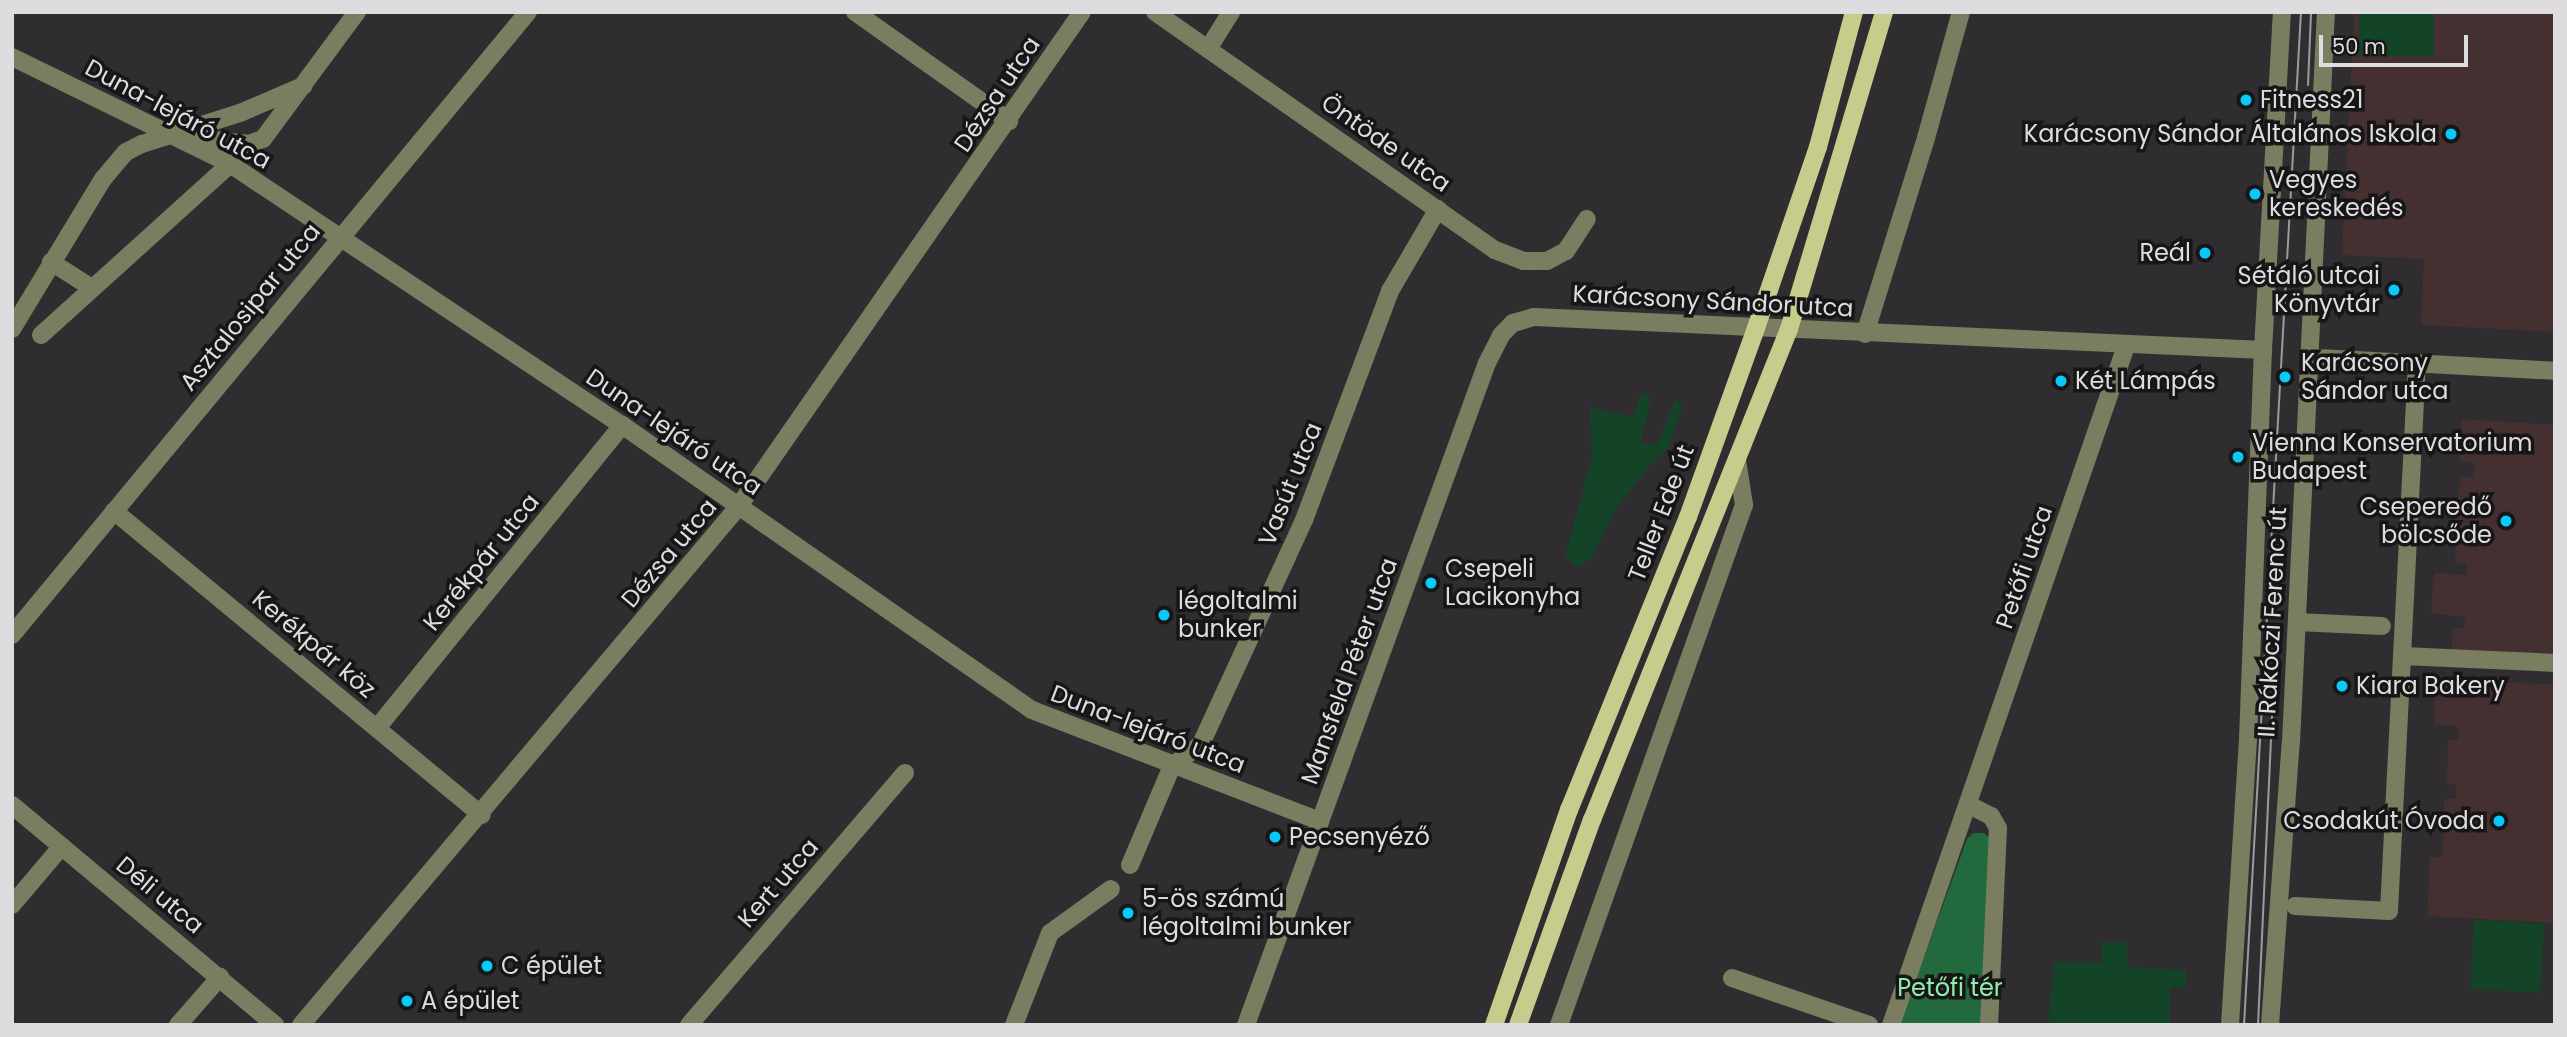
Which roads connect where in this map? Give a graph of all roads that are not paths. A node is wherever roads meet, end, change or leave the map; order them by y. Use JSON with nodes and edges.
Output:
{"nodes":[{"id":1,"x":357,"y":12,"type":"edge"},
{"id":2,"x":528,"y":12,"type":"edge"},
{"id":3,"x":855,"y":12,"type":"edge"},
{"id":4,"x":1082,"y":12,"type":"edge"},
{"id":5,"x":1154,"y":12,"type":"edge"},
{"id":6,"x":1231,"y":12,"type":"edge"},
{"id":7,"x":1854,"y":12,"type":"edge"},
{"id":8,"x":1884,"y":12,"type":"edge"},
{"id":9,"x":1961,"y":12,"type":"edge"},
{"id":10,"x":2282,"y":12,"type":"edge"},
{"id":11,"x":2326,"y":12,"type":"edge"},
{"id":12,"x":1208,"y":49,"type":"junction"},
{"id":13,"x":12,"y":57,"type":"edge"},
{"id":14,"x":303,"y":86,"type":"junction"},
{"id":15,"x":1009,"y":121,"type":"junction"},
{"id":16,"x":174,"y":135,"type":"junction"},
{"id":17,"x":230,"y":164,"type":"junction"},
{"id":18,"x":1438,"y":209,"type":"junction"},
{"id":19,"x":1587,"y":219,"type":"dead end"},
{"id":20,"x":341,"y":236,"type":"junction"},
{"id":21,"x":51,"y":262,"type":"junction"},
{"id":22,"x":92,"y":288,"type":"junction"},
{"id":23,"x":1756,"y":328,"type":"junction"},
{"id":24,"x":12,"y":329,"type":"edge"},
{"id":25,"x":1789,"y":329,"type":"junction"},
{"id":26,"x":1864,"y":334,"type":"junction"},
{"id":27,"x":41,"y":335,"type":"dead end"},
{"id":28,"x":1501,"y":335,"type":"joint"},
{"id":29,"x":2126,"y":346,"type":"junction"},
{"id":30,"x":2263,"y":350,"type":"junction"},
{"id":31,"x":2318,"y":358,"type":"dead end"},
{"id":32,"x":2417,"y":363,"type":"junction"},
{"id":33,"x":2555,"y":371,"type":"edge"},
{"id":34,"x":622,"y":425,"type":"junction"},
{"id":35,"x":1737,"y":460,"type":"junction"},
{"id":36,"x":739,"y":506,"type":"junction"},
{"id":37,"x":114,"y":511,"type":"junction"},
{"id":38,"x":2297,"y":622,"type":"junction"},
{"id":39,"x":2382,"y":626,"type":"dead end"},
{"id":40,"x":12,"y":635,"type":"edge"},
{"id":41,"x":2403,"y":656,"type":"junction"},
{"id":42,"x":2555,"y":663,"type":"edge"},
{"id":43,"x":377,"y":728,"type":"junction"},
{"id":44,"x":1172,"y":766,"type":"junction"},
{"id":45,"x":905,"y":773,"type":"dead end"},
{"id":46,"x":12,"y":805,"type":"edge"},
{"id":47,"x":1969,"y":805,"type":"junction"},
{"id":48,"x":481,"y":815,"type":"junction"},
{"id":49,"x":1320,"y":821,"type":"junction"},
{"id":50,"x":62,"y":846,"type":"junction"},
{"id":51,"x":1130,"y":865,"type":"dead end"},
{"id":52,"x":1111,"y":889,"type":"dead end"},
{"id":53,"x":12,"y":905,"type":"edge"},
{"id":54,"x":2295,"y":906,"type":"dead end"},
{"id":55,"x":220,"y":977,"type":"junction"},
{"id":56,"x":1732,"y":978,"type":"dead end"},
{"id":57,"x":178,"y":1025,"type":"edge"},
{"id":58,"x":275,"y":1025,"type":"edge"},
{"id":59,"x":301,"y":1025,"type":"edge"},
{"id":60,"x":689,"y":1025,"type":"edge"},
{"id":61,"x":1014,"y":1025,"type":"edge"},
{"id":62,"x":1246,"y":1025,"type":"edge"},
{"id":63,"x":1494,"y":1025,"type":"edge"},
{"id":64,"x":1518,"y":1025,"type":"edge"},
{"id":65,"x":1559,"y":1025,"type":"edge"},
{"id":66,"x":1869,"y":1025,"type":"edge"},
{"id":67,"x":1891,"y":1025,"type":"edge"},
{"id":68,"x":1989,"y":1025,"type":"edge"},
{"id":69,"x":2230,"y":1025,"type":"edge"},
{"id":70,"x":2270,"y":1025,"type":"edge"}],
"edges":[{"from":1,"to":14,"type":"street"},
{"from":2,"to":20,"type":"street","name":"Asztalosipar utca"},
{"from":3,"to":15,"type":"street"},
{"from":4,"to":15,"type":"street","name":"Dézsa utca"},
{"from":5,"to":12,"type":"street","name":"Öntöde utca"},
{"from":6,"to":12,"type":"street"},
{"from":7,"to":23,"type":"main road","name":"Teller Ede út"},
{"from":8,"to":25,"type":"main road","name":"Teller Ede út"},
{"from":9,"to":26,"type":"street"},
{"from":10,"to":30,"type":"street","name":"II. Rákóczi Ferenc út"},
{"from":11,"to":38,"type":"street","name":"II. Rákóczi Ferenc út"},
{"from":12,"to":18,"type":"street","name":"Öntöde utca"},
{"from":13,"to":16,"type":"street","name":"Duna-lejáró utca"},
{"from":14,"to":16,"type":"street"},
{"from":14,"to":16,"type":"street"},
{"from":15,"to":36,"type":"street","name":"Dézsa utca"},
{"from":16,"to":17,"type":"street","name":"Duna-lejáró utca"},
{"from":16,"to":21,"type":"street"},
{"from":17,"to":20,"type":"street","name":"Duna-lejáró utca"},
{"from":17,"to":22,"type":"street"},
{"from":18,"to":19,"type":"street","name":"Öntöde utca"},
{"from":18,"to":44,"type":"street","name":"Vasút utca"},
{"from":20,"to":34,"type":"street","name":"Duna-lejáró utca"},
{"from":20,"to":37,"type":"street","name":"Asztalosipar utca"},
{"from":21,"to":22,"type":"street"},
{"from":21,"to":24,"type":"street"},
{"from":22,"to":27,"type":"street"},
{"from":23,"to":25,"type":"street","name":"Karácsony Sándor utca"},
{"from":23,"to":28,"type":"street","name":"Karácsony Sándor utca"},
{"from":23,"to":63,"type":"main road","name":"Teller Ede út"},
{"from":25,"to":26,"type":"street","name":"Karácsony Sándor utca"},
{"from":25,"to":35,"type":"main road","name":"Teller Ede út"},
{"from":26,"to":29,"type":"street","name":"Karácsony Sándor utca"},
{"from":28,"to":49,"type":"street","name":"Mansfeld Péter utca"},
{"from":29,"to":30,"type":"street","name":"Karácsony Sándor utca"},
{"from":29,"to":47,"type":"street","name":"Petőfi utca"},
{"from":30,"to":69,"type":"street","name":"II. Rákóczi Ferenc út"},
{"from":31,"to":32,"type":"street"},
{"from":32,"to":33,"type":"street"},
{"from":32,"to":41,"type":"street"},
{"from":34,"to":36,"type":"street","name":"Duna-lejáró utca"},
{"from":34,"to":43,"type":"street","name":"Kerékpár utca"},
{"from":35,"to":64,"type":"main road","name":"Teller Ede út"},
{"from":35,"to":65,"type":"street"},
{"from":36,"to":44,"type":"street","name":"Duna-lejáró utca"},
{"from":36,"to":48,"type":"street","name":"Dézsa utca"},
{"from":37,"to":40,"type":"street","name":"Asztalosipar utca"},
{"from":37,"to":43,"type":"street","name":"Kerékpár köz"},
{"from":38,"to":39,"type":"street"},
{"from":38,"to":70,"type":"street","name":"II. Rákóczi Ferenc út"},
{"from":41,"to":42,"type":"street"},
{"from":41,"to":54,"type":"street"},
{"from":43,"to":48,"type":"street","name":"Kerékpár köz"},
{"from":44,"to":49,"type":"street","name":"Duna-lejáró utca"},
{"from":44,"to":51,"type":"street"},
{"from":45,"to":60,"type":"street","name":"Kert utca"},
{"from":46,"to":50,"type":"street","name":"Déli utca"},
{"from":47,"to":67,"type":"street","name":"Petőfi utca"},
{"from":47,"to":68,"type":"street"},
{"from":48,"to":59,"type":"street","name":"Dézsa utca"},
{"from":49,"to":62,"type":"street","name":"Mansfeld Péter utca"},
{"from":50,"to":53,"type":"street"},
{"from":50,"to":55,"type":"street","name":"Déli utca"},
{"from":52,"to":61,"type":"street"},
{"from":55,"to":57,"type":"street"},
{"from":55,"to":58,"type":"street","name":"Déli utca"},
{"from":56,"to":66,"type":"street"}]}
